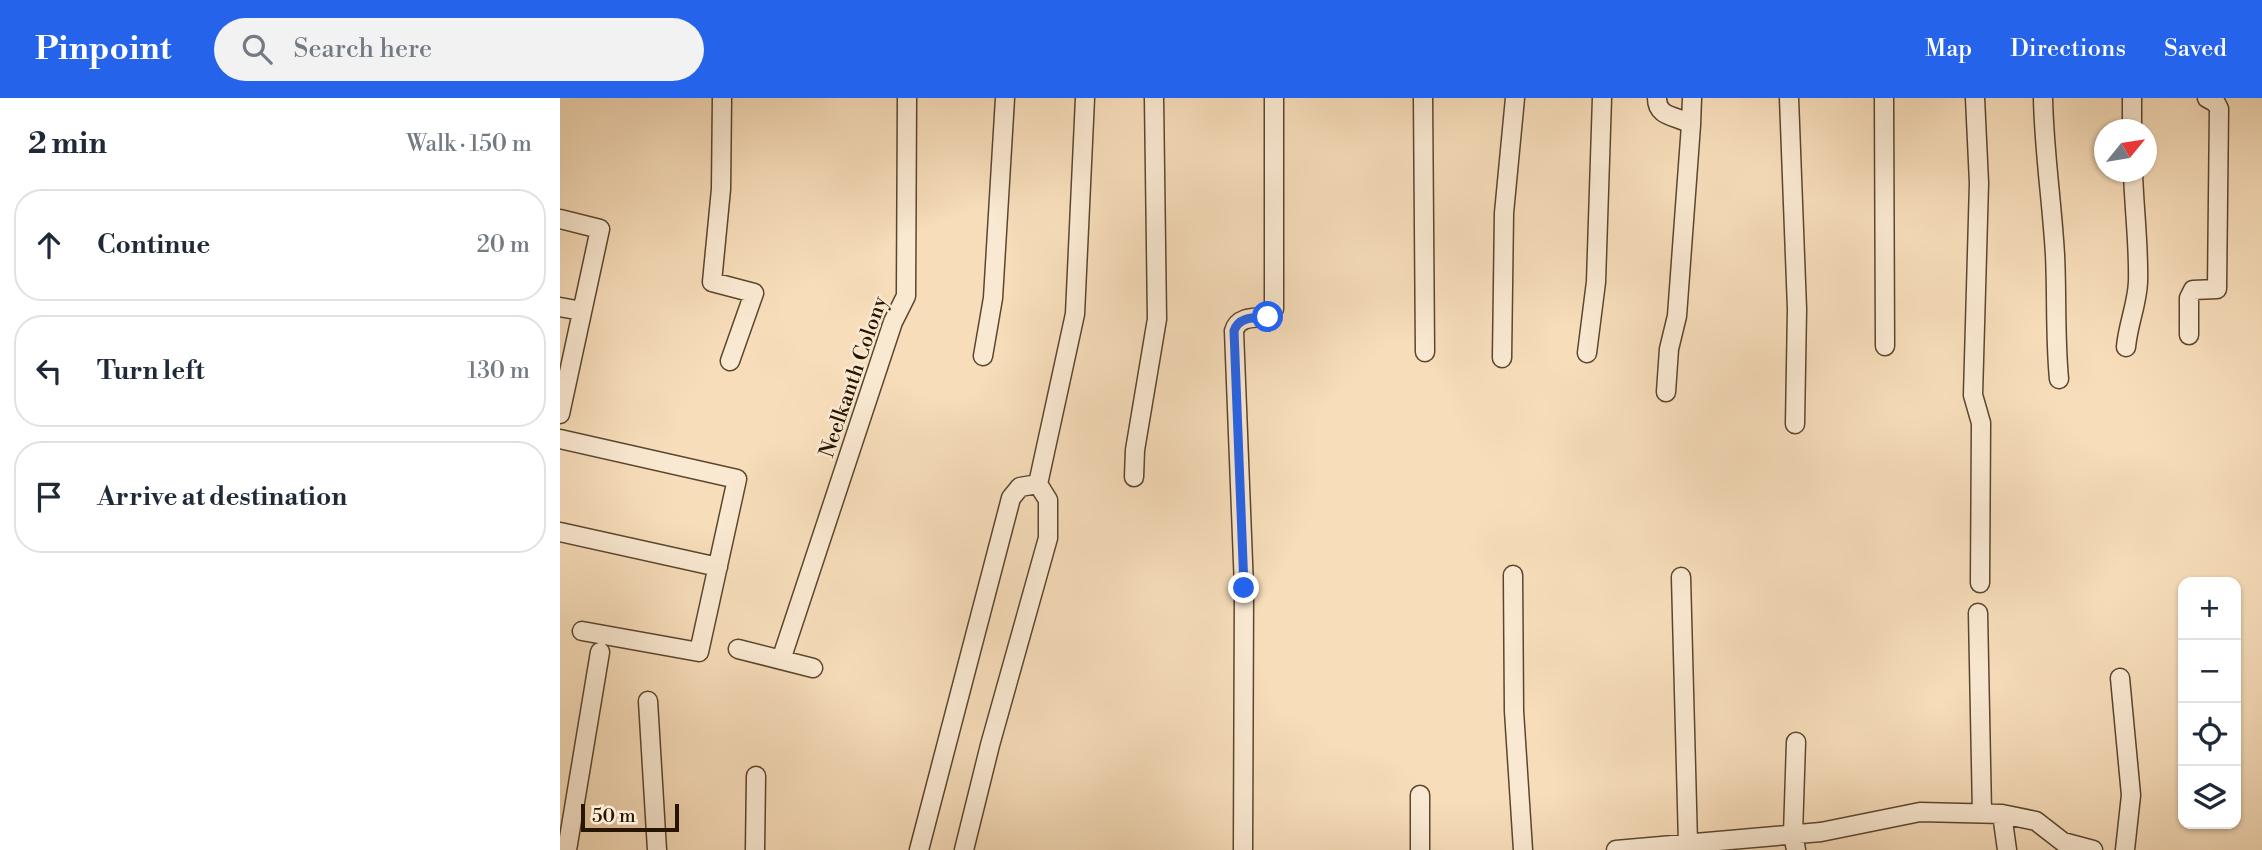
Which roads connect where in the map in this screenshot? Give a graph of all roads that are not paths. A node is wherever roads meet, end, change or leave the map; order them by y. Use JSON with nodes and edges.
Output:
{"nodes":[{"id":1,"x":722,"y":98,"type":"edge"},
{"id":2,"x":907,"y":98,"type":"edge"},
{"id":3,"x":1005,"y":98,"type":"edge"},
{"id":4,"x":1085,"y":98,"type":"edge"},
{"id":5,"x":1154,"y":98,"type":"edge"},
{"id":6,"x":1275,"y":98,"type":"edge"},
{"id":7,"x":1423,"y":98,"type":"edge"},
{"id":8,"x":1515,"y":98,"type":"edge"},
{"id":9,"x":1602,"y":98,"type":"edge"},
{"id":10,"x":1657,"y":98,"type":"edge"},
{"id":11,"x":1692,"y":98,"type":"edge"},
{"id":12,"x":1789,"y":98,"type":"edge"},
{"id":13,"x":1884,"y":98,"type":"edge"},
{"id":14,"x":1975,"y":98,"type":"edge"},
{"id":15,"x":2043,"y":98,"type":"edge"},
{"id":16,"x":2132,"y":98,"type":"edge"},
{"id":17,"x":2207,"y":98,"type":"edge"},
{"id":18,"x":2132,"y":119,"type":"edge"},
{"id":19,"x":1691,"y":125,"type":"junction"},
{"id":20,"x":2133,"y":182,"type":"edge"},
{"id":21,"x":560,"y":219,"type":"edge"},
{"id":22,"x":560,"y":307,"type":"edge"},
{"id":23,"x":582,"y":311,"type":"junction"},
{"id":24,"x":2189,"y":335,"type":"dead end"},
{"id":25,"x":1885,"y":346,"type":"dead end"},
{"id":26,"x":2126,"y":347,"type":"dead end"},
{"id":27,"x":1425,"y":352,"type":"dead end"},
{"id":28,"x":1587,"y":354,"type":"dead end"},
{"id":29,"x":983,"y":356,"type":"dead end"},
{"id":30,"x":1502,"y":358,"type":"dead end"},
{"id":31,"x":730,"y":361,"type":"dead end"},
{"id":32,"x":2059,"y":379,"type":"dead end"},
{"id":33,"x":1666,"y":392,"type":"dead end"},
{"id":34,"x":560,"y":414,"type":"edge"},
{"id":35,"x":1795,"y":424,"type":"dead end"},
{"id":36,"x":560,"y":439,"type":"edge"},
{"id":37,"x":1134,"y":477,"type":"dead end"},
{"id":38,"x":1038,"y":484,"type":"junction"},
{"id":39,"x":560,"y":532,"type":"edge"},
{"id":40,"x":718,"y":567,"type":"junction"},
{"id":41,"x":1513,"y":575,"type":"dead end"},
{"id":42,"x":1681,"y":577,"type":"dead end"},
{"id":43,"x":1980,"y":583,"type":"dead end"},
{"id":44,"x":1978,"y":613,"type":"dead end"},
{"id":45,"x":582,"y":631,"type":"dead end"},
{"id":46,"x":738,"y":649,"type":"dead end"},
{"id":47,"x":600,"y":652,"type":"dead end"},
{"id":48,"x":781,"y":660,"type":"junction"},
{"id":49,"x":813,"y":668,"type":"dead end"},
{"id":50,"x":2120,"y":678,"type":"dead end"},
{"id":51,"x":648,"y":701,"type":"dead end"},
{"id":52,"x":1796,"y":742,"type":"dead end"},
{"id":53,"x":756,"y":776,"type":"dead end"},
{"id":54,"x":1420,"y":795,"type":"dead end"},
{"id":55,"x":1982,"y":813,"type":"junction"},
{"id":56,"x":2002,"y":814,"type":"junction"},
{"id":57,"x":565,"y":831,"type":"edge"},
{"id":58,"x":1794,"y":842,"type":"edge"},
{"id":59,"x":1688,"y":844,"type":"junction"},
{"id":60,"x":1742,"y":845,"type":"edge"},
{"id":61,"x":567,"y":850,"type":"edge"},
{"id":62,"x":657,"y":850,"type":"edge"},
{"id":63,"x":755,"y":850,"type":"edge"},
{"id":64,"x":919,"y":850,"type":"edge"},
{"id":65,"x":964,"y":850,"type":"edge"},
{"id":66,"x":1243,"y":850,"type":"edge"},
{"id":67,"x":1420,"y":850,"type":"edge"},
{"id":68,"x":1522,"y":850,"type":"edge"},
{"id":69,"x":1624,"y":850,"type":"edge"},
{"id":70,"x":2007,"y":850,"type":"edge"},
{"id":71,"x":2093,"y":850,"type":"edge"},
{"id":72,"x":2125,"y":850,"type":"edge"}],
"edges":[{"from":1,"to":31,"type":"street"},
{"from":2,"to":48,"type":"street","name":"Neelkanth Colony"},
{"from":3,"to":29,"type":"street"},
{"from":4,"to":38,"type":"street"},
{"from":5,"to":37,"type":"street"},
{"from":6,"to":66,"type":"street"},
{"from":7,"to":27,"type":"street"},
{"from":8,"to":30,"type":"street"},
{"from":9,"to":28,"type":"street"},
{"from":10,"to":19,"type":"street"},
{"from":11,"to":19,"type":"street"},
{"from":12,"to":35,"type":"street"},
{"from":13,"to":25,"type":"street"},
{"from":14,"to":43,"type":"street"},
{"from":15,"to":32,"type":"street"},
{"from":16,"to":18,"type":"street"},
{"from":17,"to":24,"type":"street"},
{"from":19,"to":33,"type":"street"},
{"from":20,"to":26,"type":"street"},
{"from":21,"to":23,"type":"street"},
{"from":22,"to":23,"type":"street"},
{"from":23,"to":34,"type":"street"},
{"from":36,"to":40,"type":"street"},
{"from":38,"to":64,"type":"street"},
{"from":38,"to":65,"type":"street"},
{"from":39,"to":40,"type":"street"},
{"from":40,"to":45,"type":"street"},
{"from":41,"to":68,"type":"street"},
{"from":42,"to":59,"type":"street"},
{"from":44,"to":55,"type":"street"},
{"from":46,"to":48,"type":"street"},
{"from":47,"to":57,"type":"street"},
{"from":48,"to":49,"type":"street"},
{"from":50,"to":72,"type":"street"},
{"from":51,"to":62,"type":"street"},
{"from":52,"to":58,"type":"street"},
{"from":53,"to":63,"type":"street"},
{"from":54,"to":67,"type":"street"},
{"from":55,"to":56,"type":"street"},
{"from":55,"to":58,"type":"street"},
{"from":56,"to":70,"type":"street"},
{"from":56,"to":71,"type":"street"},
{"from":57,"to":61,"type":"street"},
{"from":58,"to":60,"type":"street"},
{"from":59,"to":60,"type":"street"},
{"from":59,"to":69,"type":"street"}]}
